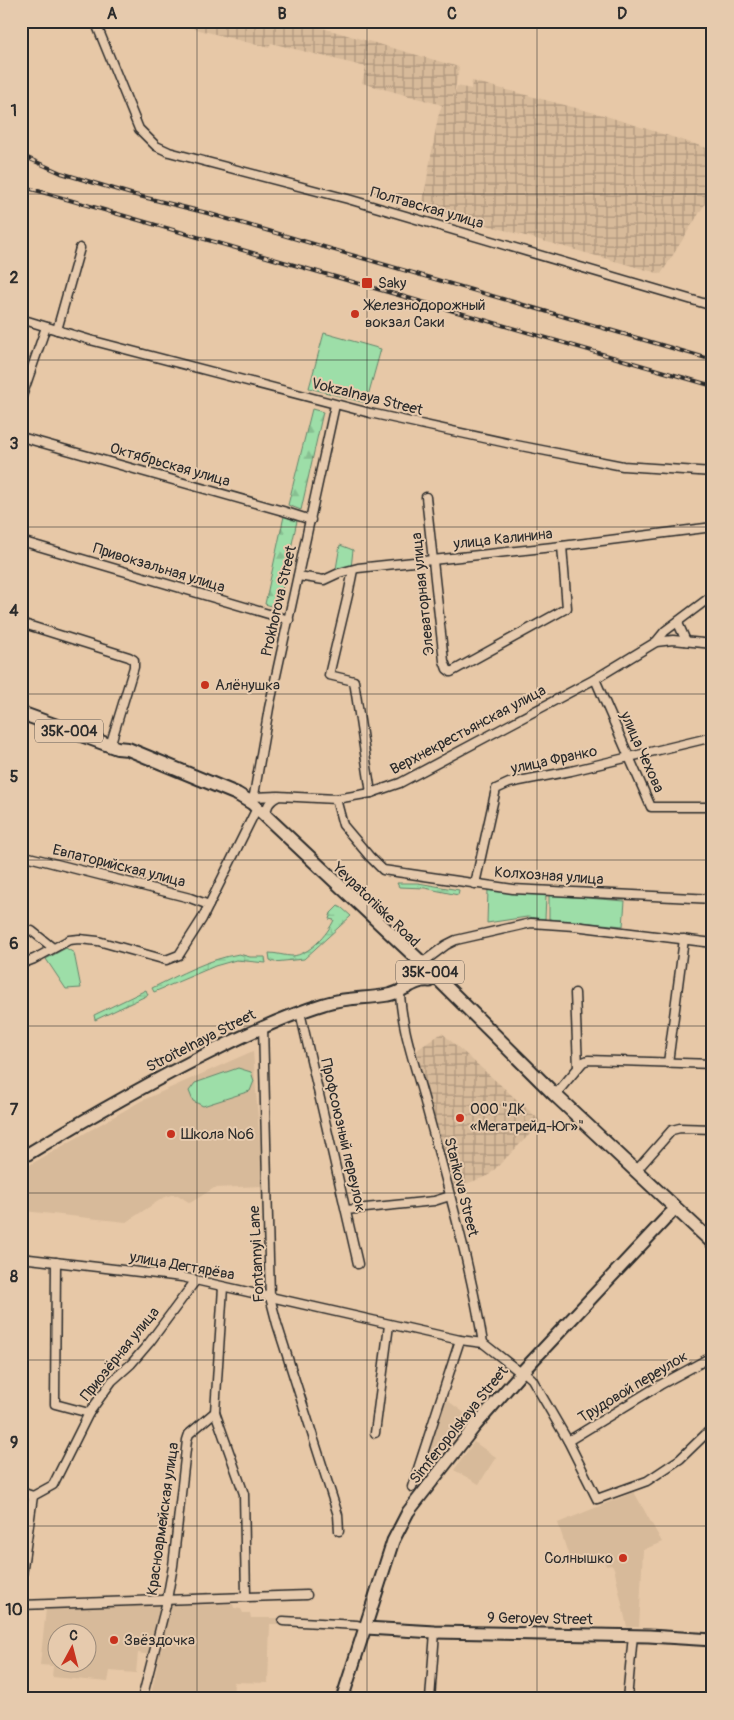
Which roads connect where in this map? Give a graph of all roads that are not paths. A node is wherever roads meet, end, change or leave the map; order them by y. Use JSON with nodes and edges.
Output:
{"nodes":[{"id":1,"x":95,"y":21,"type":"edge"},
{"id":2,"x":80,"y":248,"type":"dead end"},
{"id":3,"x":713,"y":306,"type":"edge"},
{"id":4,"x":21,"y":319,"type":"edge"},
{"id":5,"x":46,"y":327,"type":"junction"},
{"id":6,"x":57,"y":330,"type":"junction"},
{"id":7,"x":21,"y":399,"type":"edge"},
{"id":8,"x":335,"y":405,"type":"junction"},
{"id":9,"x":21,"y":437,"type":"edge"},
{"id":10,"x":713,"y":472,"type":"edge"},
{"id":11,"x":426,"y":497,"type":"dead end"},
{"id":12,"x":311,"y":520,"type":"junction"},
{"id":13,"x":713,"y":527,"type":"edge"},
{"id":14,"x":21,"y":541,"type":"edge"},
{"id":15,"x":562,"y":546,"type":"junction"},
{"id":16,"x":433,"y":560,"type":"junction"},
{"id":17,"x":353,"y":570,"type":"junction"},
{"id":18,"x":298,"y":576,"type":"junction"},
{"id":19,"x":713,"y":595,"type":"edge"},
{"id":20,"x":289,"y":620,"type":"junction"},
{"id":21,"x":21,"y":623,"type":"edge"},
{"id":22,"x":678,"y":623,"type":"junction"},
{"id":23,"x":686,"y":641,"type":"junction"},
{"id":24,"x":656,"y":642,"type":"junction"},
{"id":25,"x":713,"y":644,"type":"edge"},
{"id":26,"x":595,"y":679,"type":"junction"},
{"id":27,"x":21,"y":713,"type":"edge"},
{"id":28,"x":713,"y":737,"type":"edge"},
{"id":29,"x":113,"y":747,"type":"junction"},
{"id":30,"x":629,"y":757,"type":"junction"},
{"id":31,"x":371,"y":793,"type":"junction"},
{"id":32,"x":278,"y":796,"type":"junction"},
{"id":33,"x":336,"y":799,"type":"junction"},
{"id":34,"x":257,"y":807,"type":"junction"},
{"id":35,"x":713,"y":807,"type":"edge"},
{"id":36,"x":21,"y":855,"type":"edge"},
{"id":37,"x":478,"y":884,"type":"junction"},
{"id":38,"x":713,"y":900,"type":"edge"},
{"id":39,"x":209,"y":905,"type":"junction"},
{"id":40,"x":21,"y":928,"type":"edge"},
{"id":41,"x":684,"y":939,"type":"junction"},
{"id":42,"x":713,"y":943,"type":"edge"},
{"id":43,"x":53,"y":948,"type":"junction"},
{"id":44,"x":21,"y":964,"type":"edge"},
{"id":45,"x":418,"y":965,"type":"junction"},
{"id":46,"x":430,"y":981,"type":"junction"},
{"id":47,"x":404,"y":989,"type":"junction"},
{"id":48,"x":575,"y":993,"type":"dead end"},
{"id":49,"x":300,"y":1012,"type":"junction"},
{"id":50,"x":263,"y":1026,"type":"junction"},
{"id":51,"x":668,"y":1063,"type":"junction"},
{"id":52,"x":713,"y":1064,"type":"edge"},
{"id":53,"x":578,"y":1068,"type":"junction"},
{"id":54,"x":555,"y":1095,"type":"junction"},
{"id":55,"x":713,"y":1129,"type":"edge"},
{"id":56,"x":21,"y":1158,"type":"edge"},
{"id":57,"x":636,"y":1171,"type":"junction"},
{"id":58,"x":450,"y":1196,"type":"junction"},
{"id":59,"x":346,"y":1210,"type":"junction"},
{"id":60,"x":670,"y":1214,"type":"junction"},
{"id":61,"x":713,"y":1243,"type":"edge"},
{"id":62,"x":713,"y":1254,"type":"edge"},
{"id":63,"x":21,"y":1258,"type":"edge"},
{"id":64,"x":56,"y":1262,"type":"junction"},
{"id":65,"x":358,"y":1264,"type":"dead end"},
{"id":66,"x":196,"y":1280,"type":"junction"},
{"id":67,"x":223,"y":1287,"type":"junction"},
{"id":68,"x":270,"y":1297,"type":"junction"},
{"id":69,"x":389,"y":1325,"type":"junction"},
{"id":70,"x":460,"y":1340,"type":"junction"},
{"id":71,"x":482,"y":1342,"type":"junction"},
{"id":72,"x":713,"y":1356,"type":"edge"},
{"id":73,"x":522,"y":1372,"type":"junction"},
{"id":74,"x":215,"y":1412,"type":"junction"},
{"id":75,"x":89,"y":1413,"type":"junction"},
{"id":76,"x":713,"y":1427,"type":"edge"},
{"id":77,"x":375,"y":1433,"type":"dead end"},
{"id":78,"x":568,"y":1442,"type":"junction"},
{"id":79,"x":412,"y":1487,"type":"dead end"},
{"id":80,"x":21,"y":1492,"type":"edge"},
{"id":81,"x":33,"y":1496,"type":"junction"},
{"id":82,"x":339,"y":1530,"type":"dead end"},
{"id":83,"x":21,"y":1582,"type":"edge"},
{"id":84,"x":307,"y":1594,"type":"dead end"},
{"id":85,"x":246,"y":1596,"type":"junction"},
{"id":86,"x":167,"y":1599,"type":"junction"},
{"id":87,"x":21,"y":1605,"type":"edge"},
{"id":88,"x":283,"y":1621,"type":"dead end"},
{"id":89,"x":366,"y":1628,"type":"junction"},
{"id":90,"x":435,"y":1632,"type":"junction"},
{"id":91,"x":633,"y":1635,"type":"junction"},
{"id":92,"x":713,"y":1640,"type":"edge"},
{"id":93,"x":142,"y":1699,"type":"edge"},
{"id":94,"x":342,"y":1699,"type":"edge"},
{"id":95,"x":430,"y":1699,"type":"edge"},
{"id":96,"x":627,"y":1699,"type":"edge"}],
"edges":[{"from":1,"to":3,"type":"street","name":"Полтавская улица"},
{"from":2,"to":6,"type":"street"},
{"from":4,"to":5,"type":"street","name":"Vokzalnaya Street"},
{"from":5,"to":6,"type":"street","name":"Vokzalnaya Street"},
{"from":5,"to":7,"type":"street"},
{"from":6,"to":8,"type":"street","name":"Vokzalnaya Street"},
{"from":8,"to":10,"type":"street","name":"Vokzalnaya Street"},
{"from":8,"to":12,"type":"street","name":"Prokhorova Street"},
{"from":9,"to":12,"type":"street","name":"Октябрьская улица"},
{"from":11,"to":16,"type":"street","name":"Элеваторная улица"},
{"from":12,"to":18,"type":"street","name":"Prokhorova Street"},
{"from":13,"to":15,"type":"street","name":"улица Калинина"},
{"from":14,"to":20,"type":"street","name":"Привокзальная улица"},
{"from":15,"to":16,"type":"street","name":"улица Калинина"},
{"from":15,"to":16,"type":"street","name":"Элеваторная улица"},
{"from":16,"to":17,"type":"street","name":"улица Калинина"},
{"from":17,"to":18,"type":"street","name":"улица Калинина"},
{"from":17,"to":31,"type":"street"},
{"from":18,"to":20,"type":"street","name":"Prokhorova Street"},
{"from":19,"to":22,"type":"street","name":"Верхнекрестьянская улица"},
{"from":20,"to":34,"type":"street","name":"Prokhorova Street"},
{"from":21,"to":29,"type":"street"},
{"from":22,"to":23,"type":"street"},
{"from":22,"to":24,"type":"street","name":"Верхнекрестьянская улица"},
{"from":23,"to":24,"type":"street","name":"Верхнекрестьянская улица"},
{"from":23,"to":25,"type":"street","name":"Верхнекрестьянская улица"},
{"from":24,"to":26,"type":"street","name":"Верхнекрестьянская улица"},
{"from":26,"to":30,"type":"street","name":"улица Чехова"},
{"from":26,"to":31,"type":"street","name":"Верхнекрестьянская улица"},
{"from":27,"to":29,"type":"main road","name":"Yevpatoriiske Road","number":"35К-004"},
{"from":28,"to":30,"type":"street","name":"улица Франко"},
{"from":29,"to":34,"type":"main road","name":"Yevpatoriiske Road","number":"35К-004"},
{"from":30,"to":35,"type":"street","name":"улица Чехова"},
{"from":30,"to":37,"type":"street","name":"улица Франко"},
{"from":31,"to":33,"type":"street","name":"Верхнекрестьянская улица"},
{"from":32,"to":33,"type":"street","name":"Верхнекрестьянская улица"},
{"from":32,"to":34,"type":"street","name":"Верхнекрестьянская улица"},
{"from":32,"to":34,"type":"street"},
{"from":33,"to":37,"type":"street","name":"Колхозная улица"},
{"from":34,"to":39,"type":"street"},
{"from":34,"to":45,"type":"main road","name":"Yevpatoriiske Road","number":"35К-004"},
{"from":36,"to":39,"type":"street","name":"Евпаторийская улица"},
{"from":37,"to":38,"type":"street","name":"Колхозная улица"},
{"from":39,"to":43,"type":"street"},
{"from":40,"to":43,"type":"street"},
{"from":41,"to":42,"type":"street"},
{"from":41,"to":45,"type":"street"},
{"from":41,"to":51,"type":"street"},
{"from":43,"to":44,"type":"street"},
{"from":45,"to":46,"type":"main road","name":"Yevpatoriiske Road","number":"35К-004"},
{"from":45,"to":47,"type":"street"},
{"from":45,"to":54,"type":"main road","name":"Yevpatoriiske Road","number":"35К-004"},
{"from":46,"to":47,"type":"street","name":"Stroitelnaya Street"},
{"from":46,"to":60,"type":"main road","name":"Yevpatoriiske Road","number":"35К-004"},
{"from":47,"to":49,"type":"street","name":"Stroitelnaya Street"},
{"from":47,"to":58,"type":"street","name":"Starikova Street"},
{"from":48,"to":53,"type":"street"},
{"from":49,"to":50,"type":"street","name":"Stroitelnaya Street"},
{"from":49,"to":59,"type":"street","name":"Профсоюзный переулок"},
{"from":50,"to":56,"type":"street","name":"Stroitelnaya Street"},
{"from":50,"to":68,"type":"street","name":"Fontannyi Lane"},
{"from":51,"to":52,"type":"street"},
{"from":51,"to":53,"type":"street"},
{"from":53,"to":54,"type":"street"},
{"from":54,"to":57,"type":"main road","name":"Yevpatoriiske Road","number":"35К-004"},
{"from":55,"to":57,"type":"street"},
{"from":57,"to":61,"type":"main road","name":"Yevpatoriiske Road","number":"35К-004"},
{"from":58,"to":59,"type":"street"},
{"from":58,"to":71,"type":"street","name":"Starikova Street"},
{"from":59,"to":65,"type":"street","name":"Профсоюзный переулок"},
{"from":60,"to":62,"type":"main road","name":"Yevpatoriiske Road","number":"35К-004"},
{"from":60,"to":73,"type":"street","name":"Simferopolskaya Street"},
{"from":63,"to":64,"type":"street","name":"улица Дегтярёва"},
{"from":64,"to":66,"type":"street","name":"улица Дегтярёва"},
{"from":64,"to":75,"type":"street"},
{"from":66,"to":67,"type":"street","name":"улица Дегтярёва"},
{"from":66,"to":75,"type":"street","name":"Приозёрная улица"},
{"from":67,"to":68,"type":"street","name":"улица Дегтярёва"},
{"from":67,"to":74,"type":"street"},
{"from":68,"to":69,"type":"street","name":"улица Дегтярёва"},
{"from":68,"to":82,"type":"street","name":"Fontannyi Lane"},
{"from":69,"to":70,"type":"street","name":"улица Дегтярёва"},
{"from":69,"to":77,"type":"street"},
{"from":70,"to":71,"type":"street","name":"улица Дегтярёва"},
{"from":70,"to":79,"type":"street"},
{"from":71,"to":73,"type":"street"},
{"from":72,"to":78,"type":"street","name":"Трудовой переулок"},
{"from":73,"to":78,"type":"street"},
{"from":73,"to":89,"type":"street","name":"Simferopolskaya Street"},
{"from":74,"to":85,"type":"street"},
{"from":74,"to":86,"type":"street","name":"Красноармейская улица"},
{"from":75,"to":81,"type":"street","name":"Приозёрная улица"},
{"from":76,"to":78,"type":"street"},
{"from":80,"to":81,"type":"street"},
{"from":81,"to":83,"type":"street"},
{"from":84,"to":85,"type":"street"},
{"from":85,"to":86,"type":"street"},
{"from":86,"to":87,"type":"street"},
{"from":86,"to":93,"type":"street","name":"Красноармейская улица"},
{"from":88,"to":89,"type":"street"},
{"from":89,"to":90,"type":"street","name":"9 Geroyev Street"},
{"from":89,"to":94,"type":"street","name":"Simferopolskaya Street"},
{"from":90,"to":91,"type":"street","name":"9 Geroyev Street"},
{"from":90,"to":95,"type":"street"},
{"from":91,"to":92,"type":"street","name":"9 Geroyev Street"},
{"from":91,"to":96,"type":"street"}]}
